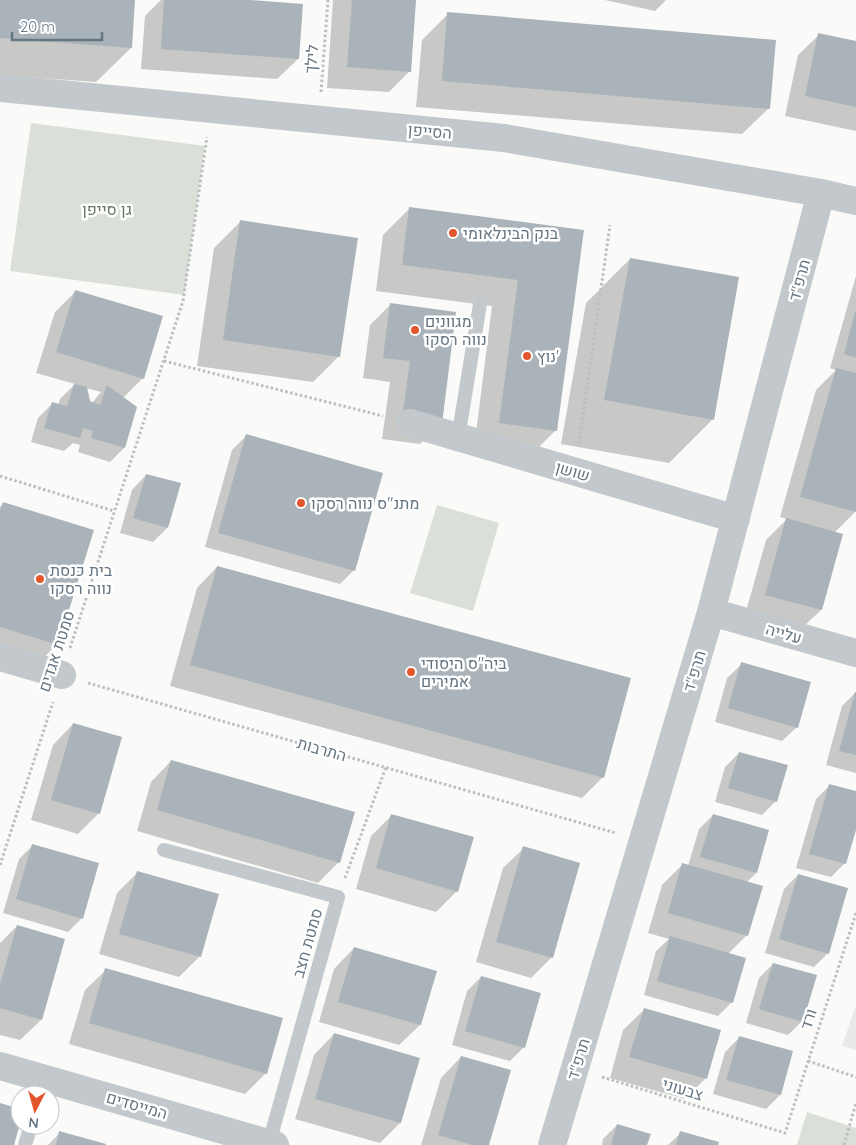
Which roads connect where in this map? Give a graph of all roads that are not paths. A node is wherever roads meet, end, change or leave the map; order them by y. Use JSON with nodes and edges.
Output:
{"nodes":[{"id":1,"x":0,"y":88,"type":"edge"},
{"id":2,"x":821,"y":192,"type":"junction"},
{"id":3,"x":856,"y":201,"type":"edge"},
{"id":4,"x":480,"y":304,"type":"dead end"},
{"id":5,"x":410,"y":423,"type":"road end"},
{"id":6,"x":458,"y":438,"type":"junction"},
{"id":7,"x":736,"y":520,"type":"junction"},
{"id":8,"x":711,"y":612,"type":"junction"},
{"id":9,"x":856,"y":653,"type":"edge"},
{"id":10,"x":0,"y":657,"type":"edge"},
{"id":11,"x":62,"y":675,"type":"road end"},
{"id":12,"x":164,"y":850,"type":"dead end"},
{"id":13,"x":0,"y":1066,"type":"edge"},
{"id":14,"x":39,"y":1085,"type":"edge"},
{"id":15,"x":60,"y":1091,"type":"edge"},
{"id":16,"x":272,"y":1144,"type":"edge"},
{"id":17,"x":552,"y":1145,"type":"edge"}],
"edges":[{"from":1,"to":2,"type":"street","name":"הסייפן"},
{"from":2,"to":3,"type":"street","name":"הסייפן"},
{"from":2,"to":7,"type":"street","name":"תרפ\"ד"},
{"from":4,"to":6,"type":"lane"},
{"from":5,"to":6,"type":"street","name":"שושן"},
{"from":6,"to":7,"type":"street","name":"שושן"},
{"from":7,"to":8,"type":"street","name":"תרפ\"ד"},
{"from":8,"to":9,"type":"street","name":"עלייה"},
{"from":8,"to":17,"type":"street","name":"תרפ\"ד"},
{"from":10,"to":11,"type":"street"},
{"from":12,"to":16,"type":"lane","name":"סמטת חצב"},
{"from":13,"to":14,"type":"street","name":"המייסדים"},
{"from":15,"to":16,"type":"street","name":"המייסדים"}]}
